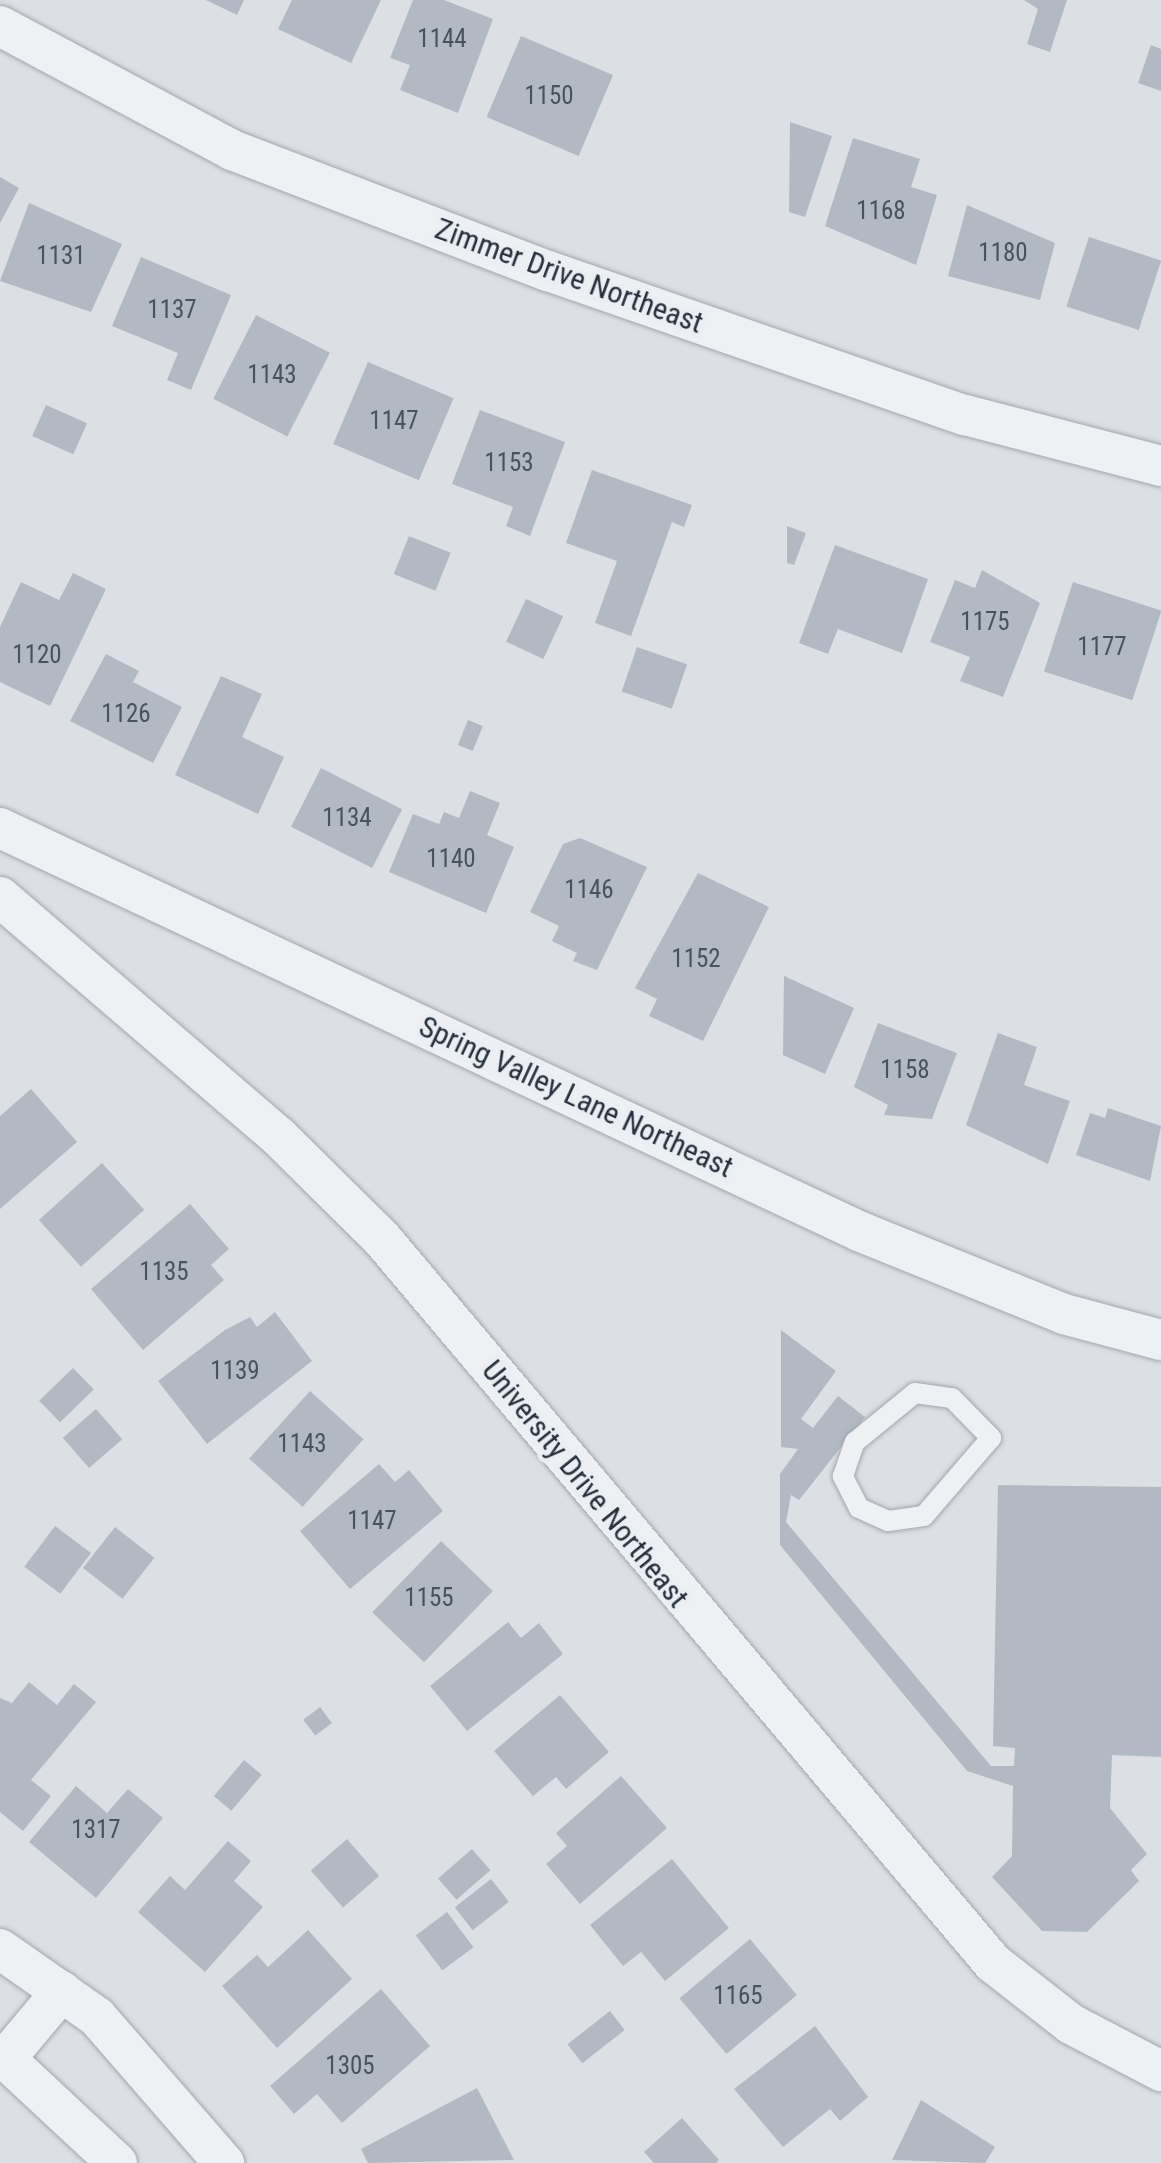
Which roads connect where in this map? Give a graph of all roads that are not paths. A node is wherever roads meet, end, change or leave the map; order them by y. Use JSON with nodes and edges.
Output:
{"nodes":[{"id":1,"x":0,"y":26,"type":"edge"},
{"id":2,"x":1158,"y":456,"type":"edge"},
{"id":3,"x":0,"y":828,"type":"edge"},
{"id":4,"x":0,"y":897,"type":"edge"},
{"id":5,"x":1161,"y":1340,"type":"edge"},
{"id":6,"x":855,"y":1442,"type":"joint"},
{"id":7,"x":0,"y":1949,"type":"edge"},
{"id":8,"x":62,"y":1991,"type":"junction"},
{"id":9,"x":3,"y":2056,"type":"edge"},
{"id":10,"x":1161,"y":2072,"type":"edge"},
{"id":11,"x":117,"y":2163,"type":"edge"},
{"id":12,"x":224,"y":2163,"type":"edge"}],
"edges":[{"from":1,"to":2,"type":"street","name":"Zimmer Drive Northeast"},
{"from":3,"to":5,"type":"street","name":"Spring Valley Lane Northeast"},
{"from":4,"to":10,"type":"street","name":"University Drive Northeast"},
{"from":6,"to":6,"type":"lane"},
{"from":7,"to":8,"type":"street"},
{"from":8,"to":9,"type":"street"},
{"from":8,"to":12,"type":"street"},
{"from":9,"to":11,"type":"street"}]}
